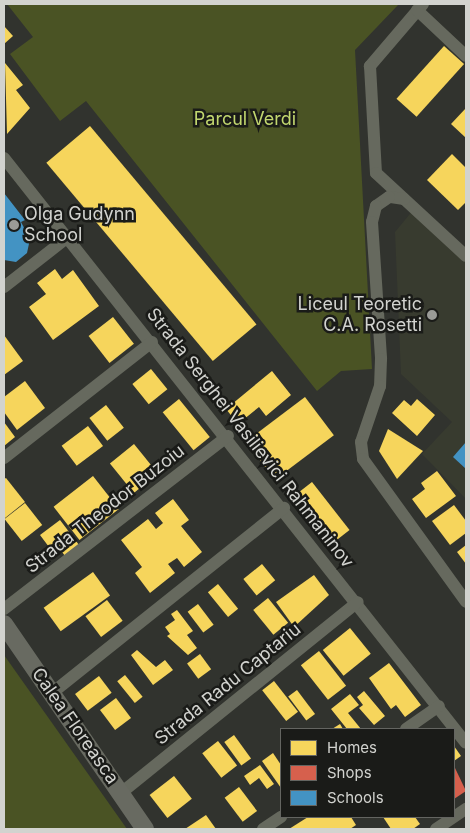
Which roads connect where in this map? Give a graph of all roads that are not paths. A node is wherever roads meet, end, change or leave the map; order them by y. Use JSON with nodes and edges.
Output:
{"nodes":[{"id":1,"x":420,"y":7,"type":"edge"},
{"id":2,"x":466,"y":56,"type":"edge"},
{"id":3,"x":4,"y":158,"type":"edge"},
{"id":4,"x":404,"y":199,"type":"junction"},
{"id":5,"x":68,"y":237,"type":"junction"},
{"id":6,"x":466,"y":256,"type":"edge"},
{"id":7,"x":4,"y":287,"type":"edge"},
{"id":8,"x":152,"y":342,"type":"junction"},
{"id":9,"x":228,"y":436,"type":"junction"},
{"id":10,"x":4,"y":458,"type":"edge"},
{"id":11,"x":284,"y":508,"type":"junction"},
{"id":12,"x":358,"y":602,"type":"junction"},
{"id":13,"x":466,"y":602,"type":"edge"},
{"id":14,"x":4,"y":609,"type":"edge"},
{"id":15,"x":4,"y":624,"type":"edge"},
{"id":16,"x":52,"y":693,"type":"junction"},
{"id":17,"x":439,"y":706,"type":"junction"},
{"id":18,"x":407,"y":728,"type":"edge"},
{"id":19,"x":466,"y":742,"type":"edge"},
{"id":20,"x":121,"y":793,"type":"junction"},
{"id":21,"x":466,"y":809,"type":"edge"},
{"id":22,"x":455,"y":816,"type":"edge"},
{"id":23,"x":280,"y":818,"type":"edge"},
{"id":24,"x":452,"y":818,"type":"edge"},
{"id":25,"x":146,"y":829,"type":"edge"},
{"id":26,"x":263,"y":829,"type":"edge"},
{"id":27,"x":436,"y":829,"type":"edge"}],
"edges":[{"from":1,"to":2,"type":"street"},
{"from":1,"to":4,"type":"street"},
{"from":3,"to":5,"type":"street","name":"Strada Serghei Vasilievici Rahmaninov"},
{"from":4,"to":6,"type":"street"},
{"from":4,"to":13,"type":"street"},
{"from":5,"to":7,"type":"street"},
{"from":5,"to":8,"type":"street","name":"Strada Serghei Vasilievici Rahmaninov"},
{"from":8,"to":9,"type":"street","name":"Strada Serghei Vasilievici Rahmaninov"},
{"from":8,"to":10,"type":"street"},
{"from":9,"to":11,"type":"street","name":"Strada Serghei Vasilievici Rahmaninov"},
{"from":9,"to":14,"type":"street","name":"Strada Theodor Buzoiu"},
{"from":11,"to":12,"type":"street","name":"Strada Serghei Vasilievici Rahmaninov"},
{"from":11,"to":16,"type":"street"},
{"from":12,"to":17,"type":"street","name":"Strada Serghei Vasilievici Rahmaninov"},
{"from":12,"to":20,"type":"street","name":"Strada Radu Captariu"},
{"from":15,"to":16,"type":"main road","name":"Calea Floreasca"},
{"from":16,"to":20,"type":"main road","name":"Calea Floreasca"},
{"from":17,"to":18,"type":"street"},
{"from":17,"to":19,"type":"street","name":"Strada Serghei Vasilievici Rahmaninov"},
{"from":20,"to":25,"type":"main road","name":"Calea Floreasca"},
{"from":21,"to":22,"type":"street"},
{"from":23,"to":26,"type":"street"},
{"from":24,"to":27,"type":"street"}]}
